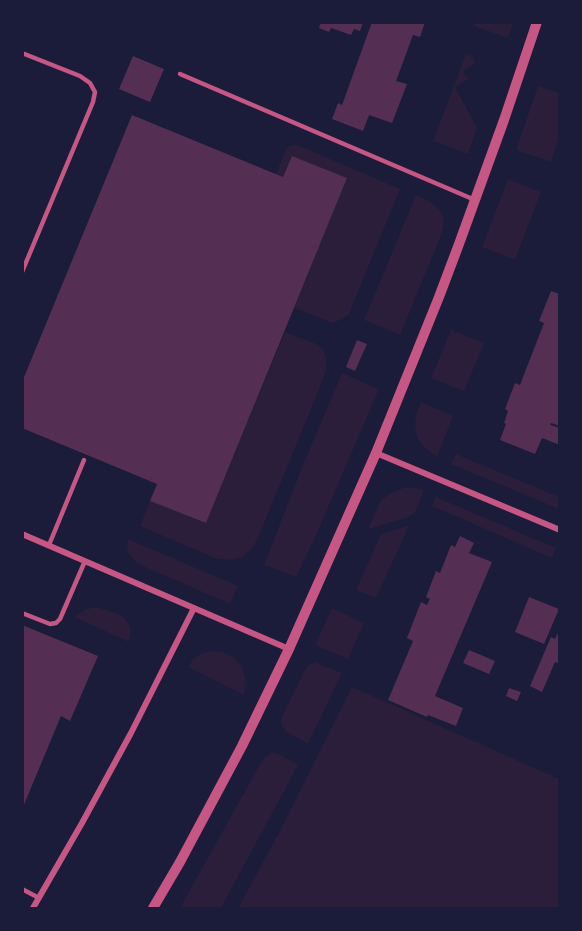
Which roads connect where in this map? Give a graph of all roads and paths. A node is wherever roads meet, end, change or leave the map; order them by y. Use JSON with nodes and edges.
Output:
{"nodes":[{"id":1,"x":537,"y":22,"type":"edge"},
{"id":2,"x":22,"y":52,"type":"edge"},
{"id":3,"x":180,"y":74,"type":"dead end"},
{"id":4,"x":475,"y":200,"type":"junction"},
{"id":5,"x":22,"y":272,"type":"edge"},
{"id":6,"x":376,"y":453,"type":"junction"},
{"id":7,"x":84,"y":460,"type":"dead end"},
{"id":8,"x":560,"y":530,"type":"edge"},
{"id":9,"x":22,"y":534,"type":"edge"},
{"id":10,"x":49,"y":545,"type":"junction"},
{"id":11,"x":85,"y":561,"type":"junction"},
{"id":12,"x":194,"y":608,"type":"junction"},
{"id":13,"x":22,"y":613,"type":"edge"},
{"id":14,"x":289,"y":649,"type":"junction"},
{"id":15,"x":22,"y":888,"type":"edge"},
{"id":16,"x":39,"y":898,"type":"junction"},
{"id":17,"x":33,"y":909,"type":"edge"},
{"id":18,"x":153,"y":909,"type":"edge"}],
"edges":[{"from":1,"to":4,"type":"street"},
{"from":2,"to":5,"type":"lane"},
{"from":3,"to":4,"type":"lane"},
{"from":4,"to":6,"type":"street"},
{"from":6,"to":8,"type":"street"},
{"from":6,"to":14,"type":"street"},
{"from":7,"to":10,"type":"lane"},
{"from":9,"to":10,"type":"street"},
{"from":10,"to":11,"type":"street"},
{"from":11,"to":12,"type":"street"},
{"from":11,"to":13,"type":"lane"},
{"from":12,"to":14,"type":"street"},
{"from":12,"to":16,"type":"street"},
{"from":14,"to":18,"type":"street"},
{"from":15,"to":16,"type":"lane"},
{"from":16,"to":17,"type":"street"}]}
